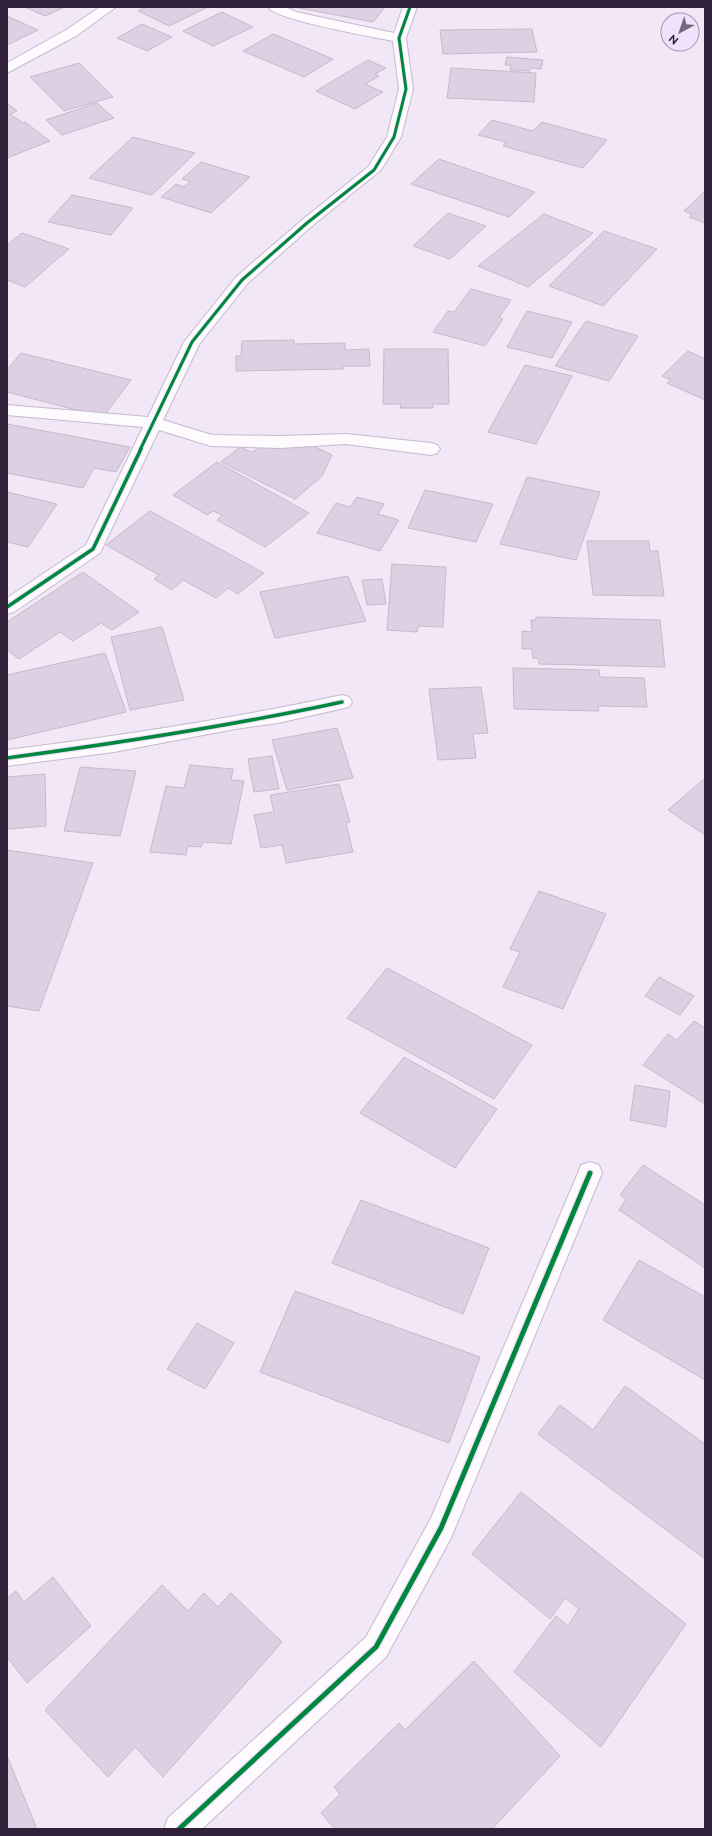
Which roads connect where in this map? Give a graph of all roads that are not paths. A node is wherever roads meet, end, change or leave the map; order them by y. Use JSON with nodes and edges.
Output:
{"nodes":[{"id":1,"x":109,"y":7,"type":"edge"},
{"id":2,"x":275,"y":7,"type":"edge"},
{"id":3,"x":410,"y":7,"type":"edge"},
{"id":4,"x":399,"y":38,"type":"junction"},
{"id":5,"x":7,"y":69,"type":"edge"},
{"id":6,"x":7,"y":410,"type":"edge"},
{"id":7,"x":154,"y":423,"type":"junction"},
{"id":8,"x":431,"y":449,"type":"dead end"},
{"id":9,"x":7,"y":607,"type":"edge"},
{"id":10,"x":342,"y":702,"type":"dead end"},
{"id":11,"x":7,"y":758,"type":"edge"},
{"id":12,"x":590,"y":1173,"type":"dead end"},
{"id":13,"x":180,"y":1829,"type":"edge"}],
"edges":[{"from":1,"to":5,"type":"street"},
{"from":2,"to":4,"type":"street"},
{"from":3,"to":4,"type":"street"},
{"from":4,"to":7,"type":"street"},
{"from":6,"to":7,"type":"street"},
{"from":7,"to":8,"type":"street"},
{"from":7,"to":9,"type":"street"},
{"from":10,"to":11,"type":"street"},
{"from":12,"to":13,"type":"street"}]}
